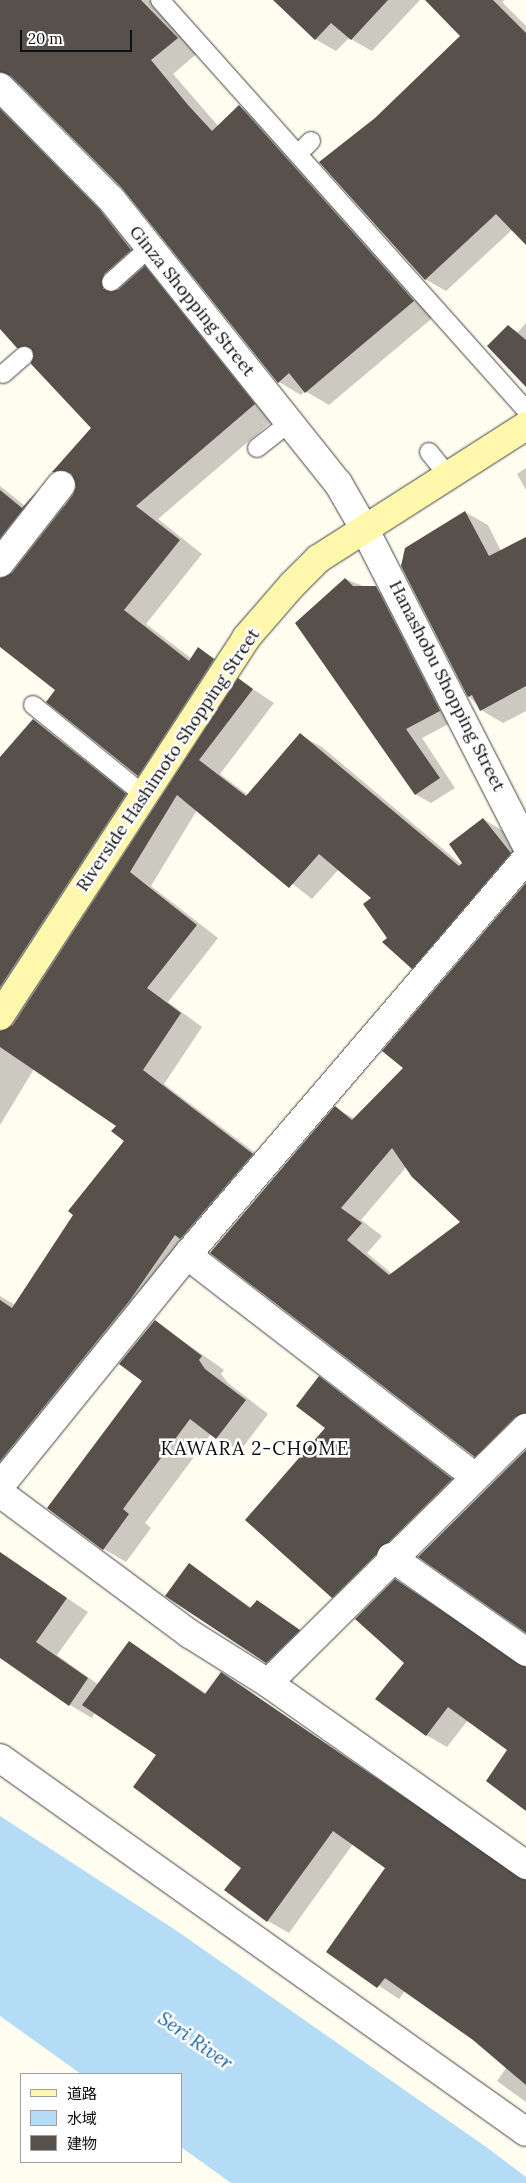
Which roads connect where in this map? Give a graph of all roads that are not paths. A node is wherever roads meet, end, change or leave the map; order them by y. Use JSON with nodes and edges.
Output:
{"nodes":[{"id":1,"x":160,"y":0,"type":"edge"},
{"id":2,"x":0,"y":87,"type":"edge"},
{"id":3,"x":149,"y":248,"type":"junction"},
{"id":4,"x":111,"y":282,"type":"dead end"},
{"id":5,"x":24,"y":356,"type":"dead end"},
{"id":6,"x":3,"y":374,"type":"dead end"},
{"id":7,"x":526,"y":410,"type":"edge"},
{"id":8,"x":290,"y":422,"type":"junction"},
{"id":9,"x":526,"y":426,"type":"edge"},
{"id":10,"x":257,"y":448,"type":"dead end"},
{"id":11,"x":429,"y":452,"type":"dead end"},
{"id":12,"x":449,"y":477,"type":"junction"},
{"id":13,"x":61,"y":485,"type":"dead end"},
{"id":14,"x":366,"y":530,"type":"junction"},
{"id":15,"x":0,"y":563,"type":"edge"},
{"id":16,"x":33,"y":705,"type":"dead end"},
{"id":17,"x":144,"y":794,"type":"junction"},
{"id":18,"x":526,"y":844,"type":"edge"},
{"id":19,"x":526,"y":860,"type":"edge"},
{"id":20,"x":0,"y":1016,"type":"edge"},
{"id":21,"x":186,"y":1255,"type":"junction"},
{"id":22,"x":526,"y":1428,"type":"edge"},
{"id":23,"x":473,"y":1475,"type":"junction"},
{"id":24,"x":0,"y":1486,"type":"edge"},
{"id":25,"x":0,"y":1493,"type":"edge"},
{"id":26,"x":391,"y":1557,"type":"junction"},
{"id":27,"x":526,"y":1652,"type":"edge"},
{"id":28,"x":268,"y":1683,"type":"junction"},
{"id":29,"x":0,"y":1758,"type":"edge"},
{"id":30,"x":526,"y":1865,"type":"edge"},
{"id":31,"x":526,"y":2132,"type":"edge"}],
"edges":[{"from":1,"to":7,"type":"lane"},
{"from":2,"to":3,"type":"street","name":"Ginza Shopping Street"},
{"from":3,"to":4,"type":"lane"},
{"from":3,"to":8,"type":"street","name":"Ginza Shopping Street"},
{"from":5,"to":6,"type":"lane"},
{"from":8,"to":10,"type":"lane"},
{"from":8,"to":14,"type":"street","name":"Ginza Shopping Street"},
{"from":9,"to":12,"type":"main road","name":"Riverside Hashimoto Shopping Street"},
{"from":11,"to":12,"type":"lane"},
{"from":12,"to":14,"type":"main road","name":"Riverside Hashimoto Shopping Street"},
{"from":13,"to":15,"type":"street"},
{"from":14,"to":17,"type":"main road","name":"Riverside Hashimoto Shopping Street"},
{"from":14,"to":18,"type":"street","name":"Hanashobu Shopping Street"},
{"from":16,"to":17,"type":"lane"},
{"from":17,"to":20,"type":"main road","name":"Riverside Hashimoto Shopping Street"},
{"from":19,"to":21,"type":"street"},
{"from":21,"to":23,"type":"street"},
{"from":21,"to":24,"type":"street"},
{"from":22,"to":23,"type":"street"},
{"from":23,"to":26,"type":"street"},
{"from":25,"to":28,"type":"street"},
{"from":26,"to":27,"type":"street"},
{"from":26,"to":28,"type":"street"},
{"from":28,"to":30,"type":"street"},
{"from":29,"to":31,"type":"street"}]}
